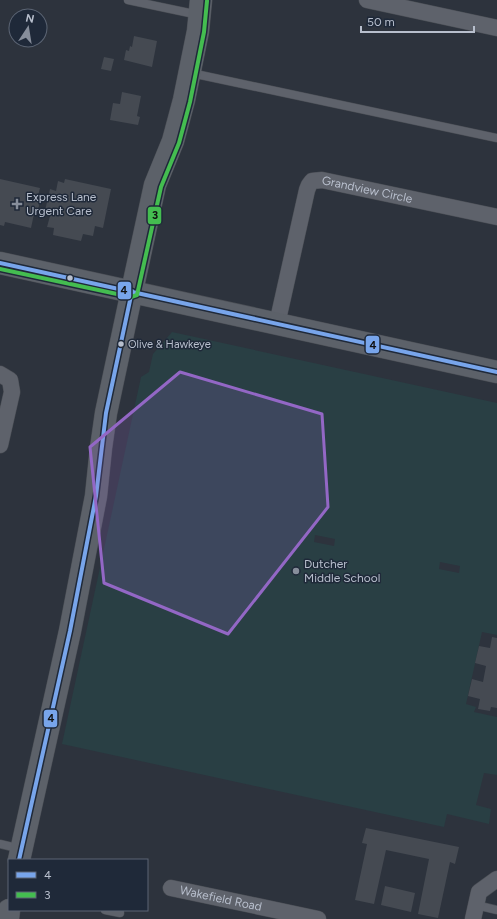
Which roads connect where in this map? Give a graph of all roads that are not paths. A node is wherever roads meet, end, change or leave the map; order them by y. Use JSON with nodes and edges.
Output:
{"nodes":[{"id":1,"x":128,"y":0,"type":"edge"},
{"id":2,"x":367,"y":0,"type":"edge"},
{"id":3,"x":200,"y":8,"type":"edge"},
{"id":4,"x":497,"y":28,"type":"edge"},
{"id":5,"x":190,"y":73,"type":"junction"},
{"id":6,"x":497,"y":138,"type":"edge"},
{"id":7,"x":497,"y":217,"type":"edge"},
{"id":8,"x":0,"y":263,"type":"edge"},
{"id":9,"x":132,"y":291,"type":"junction"},
{"id":10,"x":277,"y":324,"type":"junction"},
{"id":11,"x":497,"y":372,"type":"edge"},
{"id":12,"x":5,"y":377,"type":"edge"},
{"id":13,"x":0,"y":445,"type":"edge"},
{"id":14,"x":0,"y":844,"type":"edge"},
{"id":15,"x":20,"y":854,"type":"edge"},
{"id":16,"x":497,"y":879,"type":"edge"},
{"id":17,"x":171,"y":888,"type":"dead end"},
{"id":18,"x":497,"y":910,"type":"edge"},
{"id":19,"x":110,"y":911,"type":"edge"},
{"id":20,"x":474,"y":912,"type":"edge"},
{"id":21,"x":120,"y":913,"type":"dead end"},
{"id":22,"x":318,"y":919,"type":"edge"}],
"edges":[{"from":1,"to":3,"type":"lane"},
{"from":2,"to":4,"type":"street"},
{"from":3,"to":5,"type":"street"},
{"from":5,"to":6,"type":"lane"},
{"from":5,"to":9,"type":"street"},
{"from":7,"to":10,"type":"street","name":"Grandview Circle"},
{"from":8,"to":9,"type":"street"},
{"from":9,"to":10,"type":"street"},
{"from":9,"to":15,"type":"street"},
{"from":10,"to":11,"type":"street"},
{"from":12,"to":13,"type":"street"},
{"from":14,"to":15,"type":"lane"},
{"from":16,"to":20,"type":"street"},
{"from":17,"to":22,"type":"street","name":"Wakefield Road"},
{"from":18,"to":20,"type":"lane"},
{"from":19,"to":21,"type":"lane"}]}
